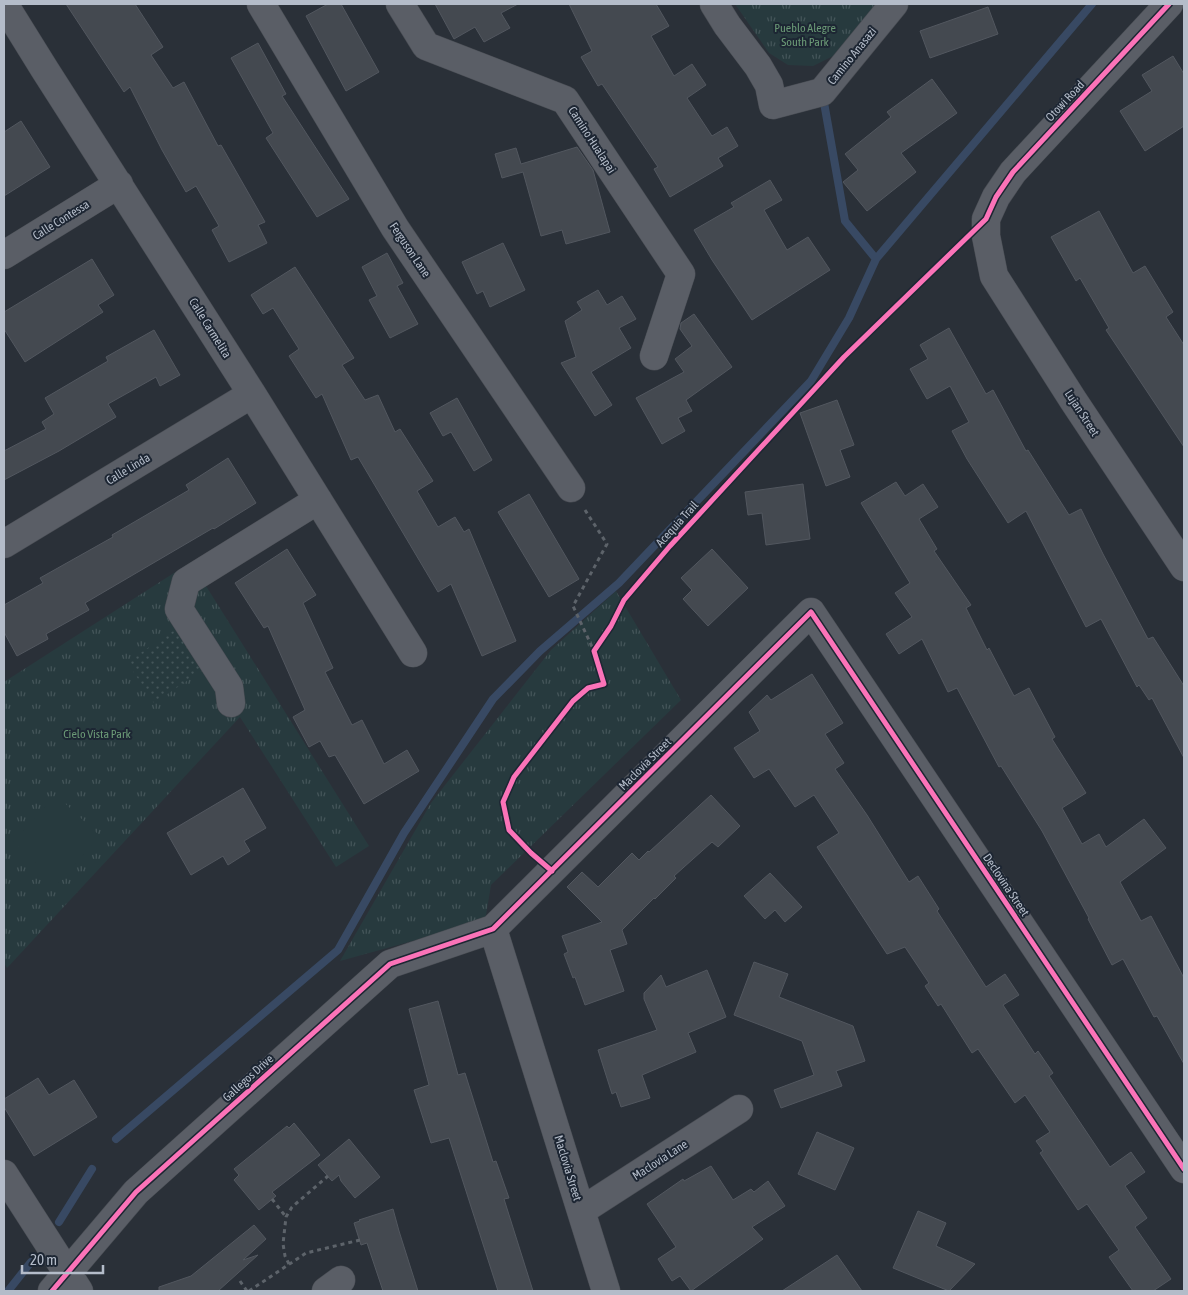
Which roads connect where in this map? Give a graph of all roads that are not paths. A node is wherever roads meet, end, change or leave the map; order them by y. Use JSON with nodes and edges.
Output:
{"nodes":[{"id":1,"x":4,"y":4,"type":"edge"},
{"id":2,"x":261,"y":4,"type":"edge"},
{"id":3,"x":400,"y":4,"type":"edge"},
{"id":4,"x":714,"y":4,"type":"edge"},
{"id":5,"x":894,"y":4,"type":"edge"},
{"id":6,"x":1169,"y":4,"type":"edge"},
{"id":7,"x":119,"y":184,"type":"junction"},
{"id":8,"x":989,"y":254,"type":"joint"},
{"id":9,"x":4,"y":255,"type":"edge"},
{"id":10,"x":654,"y":356,"type":"dead end"},
{"id":11,"x":252,"y":394,"type":"junction"},
{"id":12,"x":571,"y":488,"type":"road end"},
{"id":13,"x":318,"y":500,"type":"junction"},
{"id":14,"x":4,"y":544,"type":"edge"},
{"id":15,"x":1184,"y":567,"type":"edge"},
{"id":16,"x":811,"y":612,"type":"joint"},
{"id":17,"x":413,"y":653,"type":"dead end"},
{"id":18,"x":231,"y":704,"type":"dead end"},
{"id":19,"x":493,"y":930,"type":"junction"},
{"id":20,"x":739,"y":1109,"type":"dead end"},
{"id":21,"x":1184,"y":1169,"type":"edge"},
{"id":22,"x":4,"y":1174,"type":"edge"},
{"id":23,"x":581,"y":1211,"type":"junction"},
{"id":24,"x":66,"y":1285,"type":"edge"},
{"id":25,"x":606,"y":1291,"type":"edge"}],
"edges":[{"from":1,"to":7,"type":"street","name":"Calle Carmelita"},
{"from":2,"to":12,"type":"street","name":"Ferguson Lane"},
{"from":3,"to":10,"type":"street","name":"Camino Hualapai"},
{"from":4,"to":5,"type":"street","name":"Camino Anasazi"},
{"from":6,"to":8,"type":"street","name":"Otowi Road"},
{"from":7,"to":9,"type":"street","name":"Calle Contessa"},
{"from":7,"to":11,"type":"street","name":"Calle Carmelita"},
{"from":8,"to":15,"type":"street","name":"Lujan Street"},
{"from":11,"to":13,"type":"street","name":"Calle Carmelita"},
{"from":11,"to":14,"type":"street","name":"Calle Linda"},
{"from":13,"to":17,"type":"street","name":"Calle Carmelita"},
{"from":13,"to":18,"type":"street"},
{"from":16,"to":19,"type":"street","name":"Maclovia Street"},
{"from":16,"to":21,"type":"street","name":"Declovina Street"},
{"from":19,"to":23,"type":"street","name":"Maclovia Street"},
{"from":19,"to":24,"type":"street","name":"Gallegos Drive"},
{"from":20,"to":23,"type":"street","name":"Maclovia Lane"},
{"from":22,"to":24,"type":"street"},
{"from":23,"to":25,"type":"street","name":"Maclovia Street"}]}
